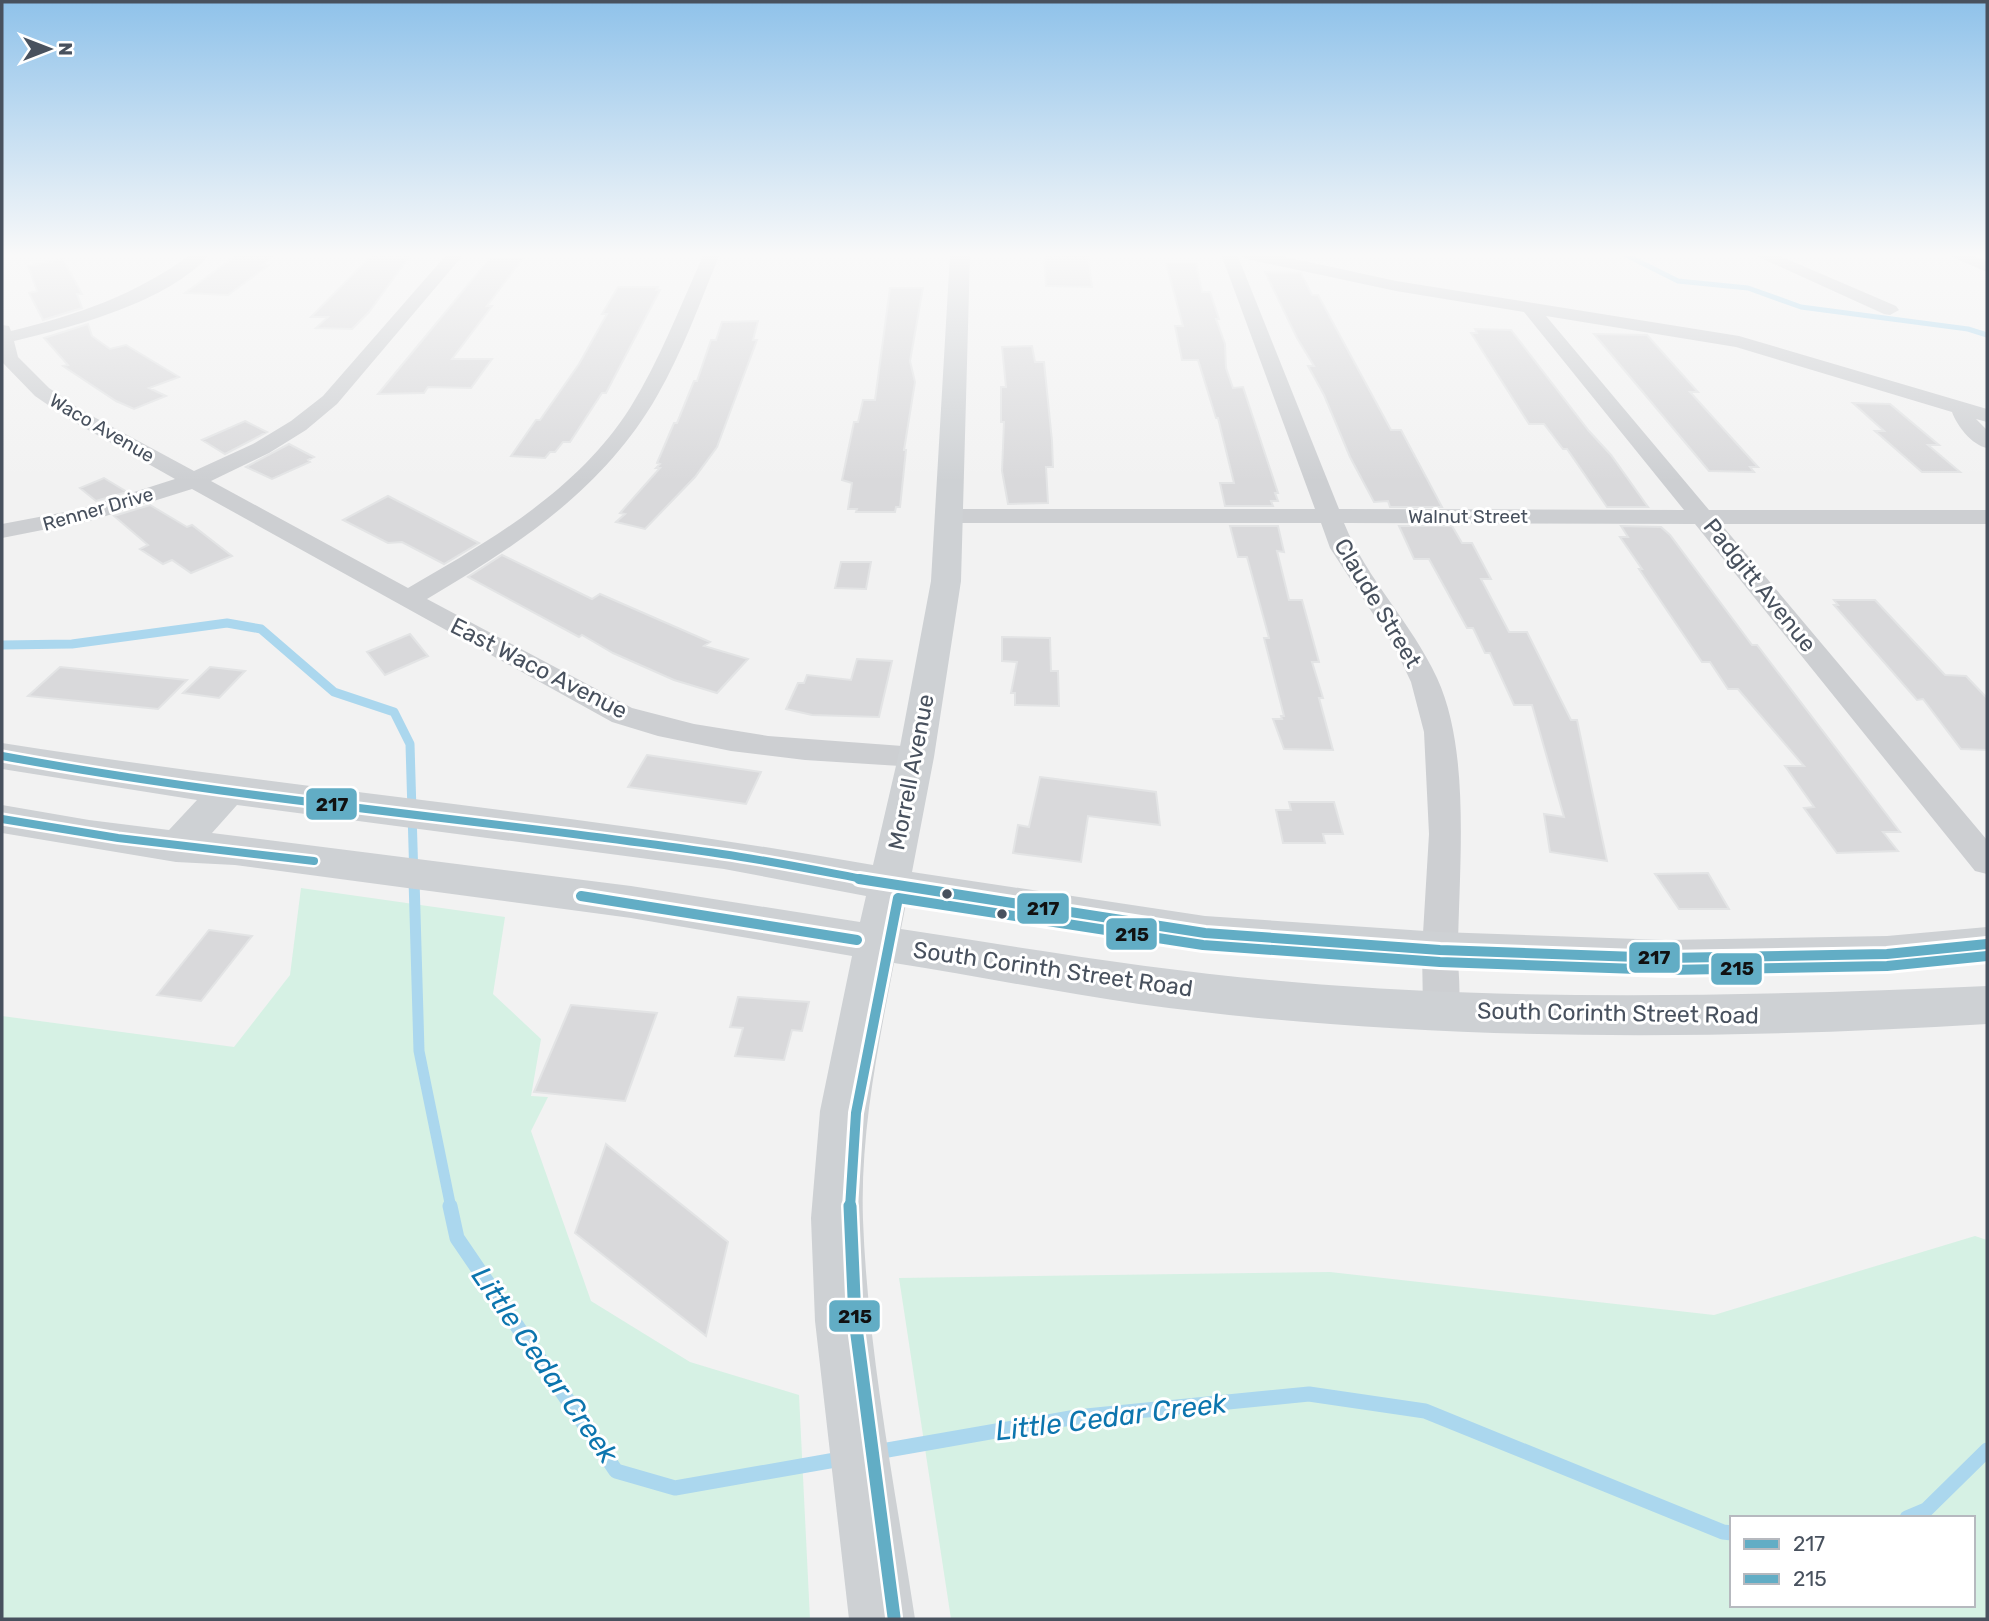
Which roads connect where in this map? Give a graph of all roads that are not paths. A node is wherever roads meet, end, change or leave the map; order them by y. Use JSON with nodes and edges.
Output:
{"nodes":[{"id":1,"x":25,"y":330,"type":"edge"},
{"id":2,"x":391,"y":330,"type":"edge"},
{"id":3,"x":677,"y":330,"type":"edge"},
{"id":4,"x":957,"y":330,"type":"edge"},
{"id":5,"x":1258,"y":330,"type":"edge"},
{"id":6,"x":1548,"y":330,"type":"edge"},
{"id":7,"x":1661,"y":330,"type":"edge"},
{"id":8,"x":3,"y":334,"type":"edge"},
{"id":9,"x":1960,"y":407,"type":"junction"},
{"id":10,"x":1987,"y":416,"type":"edge"},
{"id":11,"x":1987,"y":442,"type":"edge"},
{"id":12,"x":193,"y":480,"type":"junction"},
{"id":13,"x":949,"y":516,"type":"junction"},
{"id":14,"x":1329,"y":516,"type":"junction"},
{"id":15,"x":1704,"y":516,"type":"junction"},
{"id":16,"x":1987,"y":517,"type":"edge"},
{"id":17,"x":2,"y":531,"type":"edge"},
{"id":18,"x":408,"y":599,"type":"junction"},
{"id":19,"x":2,"y":757,"type":"edge"},
{"id":20,"x":916,"y":757,"type":"junction"},
{"id":21,"x":230,"y":789,"type":"junction"},
{"id":22,"x":2,"y":819,"type":"edge"},
{"id":23,"x":176,"y":847,"type":"junction"},
{"id":24,"x":1987,"y":862,"type":"edge"},
{"id":25,"x":888,"y":884,"type":"junction"},
{"id":26,"x":876,"y":943,"type":"junction"},
{"id":27,"x":1987,"y":944,"type":"edge"},
{"id":28,"x":1440,"y":950,"type":"junction"},
{"id":29,"x":1601,"y":957,"type":"junction"},
{"id":30,"x":1987,"y":1005,"type":"edge"},
{"id":31,"x":1441,"y":1010,"type":"junction"},
{"id":32,"x":1623,"y":1015,"type":"junction"},
{"id":33,"x":882,"y":1619,"type":"edge"}],
"edges":[{"from":1,"to":8,"type":"street"},
{"from":2,"to":12,"type":"street","name":"Renner Drive"},
{"from":3,"to":18,"type":"street"},
{"from":4,"to":13,"type":"main road","name":"Morrell Avenue"},
{"from":5,"to":14,"type":"street","name":"Claude Street"},
{"from":6,"to":15,"type":"street","name":"Padgitt Avenue"},
{"from":7,"to":9,"type":"street"},
{"from":8,"to":12,"type":"street","name":"Waco Avenue"},
{"from":9,"to":10,"type":"street"},
{"from":9,"to":11,"type":"street"},
{"from":12,"to":17,"type":"street","name":"Renner Drive"},
{"from":12,"to":18,"type":"street","name":"East Waco Avenue"},
{"from":13,"to":14,"type":"street","name":"Walnut Street"},
{"from":13,"to":20,"type":"main road","name":"Morrell Avenue"},
{"from":14,"to":15,"type":"street","name":"Walnut Street"},
{"from":14,"to":28,"type":"street","name":"Claude Street"},
{"from":15,"to":16,"type":"street","name":"Walnut Street"},
{"from":15,"to":24,"type":"street","name":"Padgitt Avenue"},
{"from":18,"to":20,"type":"street","name":"East Waco Avenue"},
{"from":19,"to":21,"type":"main road"},
{"from":20,"to":25,"type":"main road","name":"Morrell Avenue"},
{"from":21,"to":23,"type":"main road"},
{"from":21,"to":25,"type":"main road"},
{"from":22,"to":23,"type":"main road","name":"South Corinth Street Road"},
{"from":23,"to":26,"type":"main road","name":"South Corinth Street Road"},
{"from":25,"to":26,"type":"main road","name":"Morrell Avenue"},
{"from":25,"to":28,"type":"main road"},
{"from":26,"to":31,"type":"main road","name":"South Corinth Street Road"},
{"from":26,"to":33,"type":"main road","name":"Morrell Avenue"},
{"from":27,"to":29,"type":"main road"},
{"from":28,"to":29,"type":"main road"},
{"from":28,"to":31,"type":"street","name":"Claude Street"},
{"from":29,"to":32,"type":"main road"},
{"from":30,"to":32,"type":"main road","name":"South Corinth Street Road"},
{"from":31,"to":32,"type":"main road","name":"South Corinth Street Road"}]}
